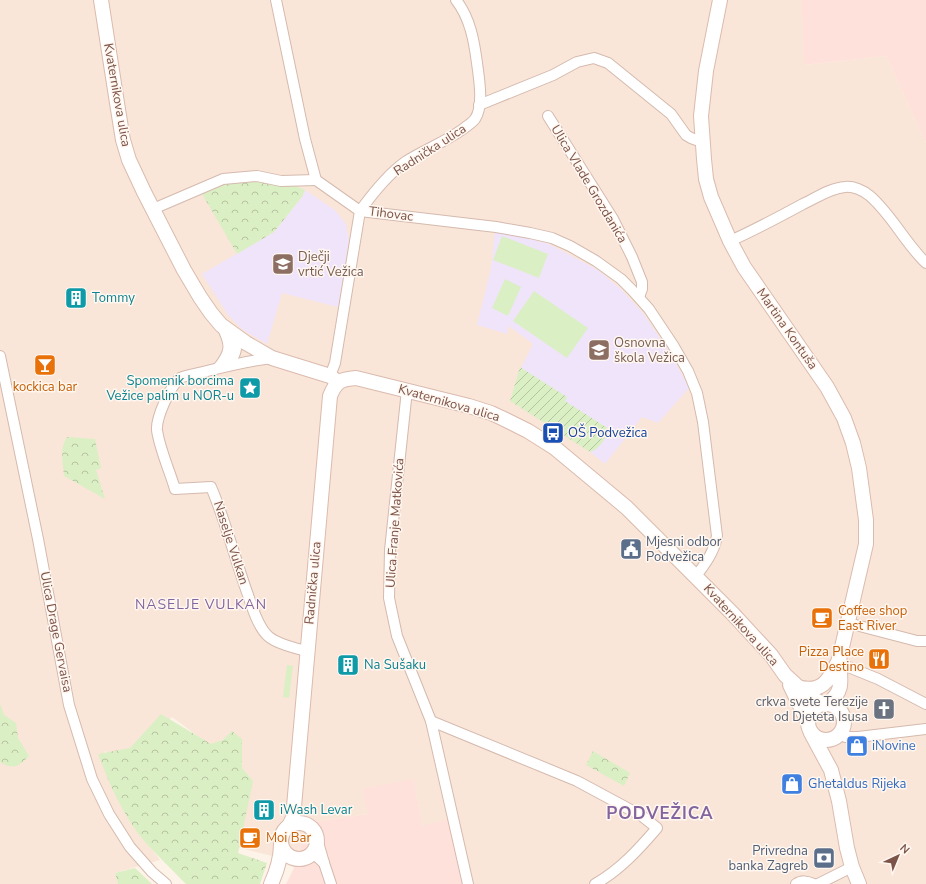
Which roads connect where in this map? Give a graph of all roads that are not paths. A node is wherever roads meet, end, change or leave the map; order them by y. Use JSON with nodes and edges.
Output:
{"nodes":[{"id":1,"x":101,"y":0,"type":"edge"},
{"id":2,"x":276,"y":0,"type":"edge"},
{"id":3,"x":456,"y":0,"type":"edge"},
{"id":4,"x":720,"y":0,"type":"edge"},
{"id":5,"x":479,"y":105,"type":"junction"},
{"id":6,"x":548,"y":116,"type":"dead end"},
{"id":7,"x":702,"y":142,"type":"junction"},
{"id":8,"x":316,"y":180,"type":"junction"},
{"id":9,"x":154,"y":209,"type":"junction"},
{"id":10,"x":360,"y":211,"type":"junction"},
{"id":11,"x":730,"y":241,"type":"junction"},
{"id":12,"x":926,"y":263,"type":"edge"},
{"id":13,"x":639,"y":297,"type":"junction"},
{"id":14,"x":221,"y":325,"type":"junction"},
{"id":15,"x":235,"y":335,"type":"junction"},
{"id":16,"x":0,"y":356,"type":"edge"},
{"id":17,"x":272,"y":358,"type":"junction"},
{"id":18,"x":222,"y":367,"type":"junction"},
{"id":19,"x":334,"y":379,"type":"junction"},
{"id":20,"x":407,"y":390,"type":"junction"},
{"id":21,"x":175,"y":489,"type":"joint"},
{"id":22,"x":696,"y":576,"type":"junction"},
{"id":23,"x":848,"y":623,"type":"junction"},
{"id":24,"x":926,"y":641,"type":"edge"},
{"id":25,"x":307,"y":652,"type":"junction"},
{"id":26,"x":839,"y":660,"type":"junction"},
{"id":27,"x":786,"y":676,"type":"junction"},
{"id":28,"x":797,"y":687,"type":"junction"},
{"id":29,"x":825,"y":703,"type":"junction"},
{"id":30,"x":926,"y":704,"type":"edge"},
{"id":31,"x":431,"y":721,"type":"junction"},
{"id":32,"x":810,"y":727,"type":"junction"},
{"id":33,"x":926,"y":729,"type":"edge"},
{"id":34,"x":841,"y":737,"type":"junction"},
{"id":35,"x":831,"y":770,"type":"junction"},
{"id":36,"x":294,"y":786,"type":"junction"},
{"id":37,"x":306,"y":824,"type":"junction"},
{"id":38,"x":289,"y":826,"type":"junction"},
{"id":39,"x":317,"y":840,"type":"junction"},
{"id":40,"x":281,"y":844,"type":"junction"},
{"id":41,"x":310,"y":856,"type":"junction"},
{"id":42,"x":294,"y":858,"type":"junction"},
{"id":43,"x":324,"y":863,"type":"junction"},
{"id":44,"x":852,"y":867,"type":"junction"},
{"id":45,"x":277,"y":871,"type":"junction"},
{"id":46,"x":166,"y":884,"type":"edge"},
{"id":47,"x":271,"y":884,"type":"edge"},
{"id":48,"x":331,"y":884,"type":"edge"},
{"id":49,"x":468,"y":884,"type":"edge"},
{"id":50,"x":595,"y":884,"type":"edge"},
{"id":51,"x":796,"y":884,"type":"edge"},
{"id":52,"x":814,"y":884,"type":"edge"},
{"id":53,"x":818,"y":884,"type":"edge"},
{"id":54,"x":859,"y":884,"type":"edge"}],
"edges":[{"from":1,"to":9,"type":"main road","name":"Kvaternikova ulica"},
{"from":2,"to":8,"type":"street"},
{"from":3,"to":5,"type":"street","name":"Radnička ulica"},
{"from":4,"to":7,"type":"main road","name":"Martina Kontuša"},
{"from":5,"to":7,"type":"street"},
{"from":5,"to":10,"type":"street","name":"Radnička ulica"},
{"from":6,"to":13,"type":"street","name":"Ulica Vlade Grozdanića"},
{"from":7,"to":11,"type":"main road","name":"Martina Kontuša"},
{"from":8,"to":9,"type":"street"},
{"from":8,"to":10,"type":"street","name":"Tihovac"},
{"from":9,"to":14,"type":"main road","name":"Kvaternikova ulica"},
{"from":10,"to":13,"type":"street","name":"Tihovac"},
{"from":10,"to":19,"type":"street","name":"Radnička ulica"},
{"from":11,"to":12,"type":"street"},
{"from":11,"to":23,"type":"main road","name":"Martina Kontuša"},
{"from":13,"to":22,"type":"street","name":"Kvaternikova ulica"},
{"from":14,"to":15,"type":"main road","name":"Kvaternikova ulica"},
{"from":14,"to":18,"type":"street"},
{"from":15,"to":17,"type":"main road","name":"Kvaternikova ulica"},
{"from":15,"to":18,"type":"street"},
{"from":16,"to":46,"type":"street","name":"Ulica Drage Gervaisa"},
{"from":17,"to":18,"type":"street","name":"Kvaternikova ulica"},
{"from":17,"to":19,"type":"main road","name":"Kvaternikova ulica"},
{"from":18,"to":21,"type":"street","name":"Kvaternikova ulica"},
{"from":19,"to":20,"type":"main road","name":"Kvaternikova ulica"},
{"from":19,"to":25,"type":"main road","name":"Radnička ulica"},
{"from":20,"to":22,"type":"main road","name":"Kvaternikova ulica"},
{"from":20,"to":31,"type":"street","name":"Ulica Franje Matkovića"},
{"from":21,"to":25,"type":"street","name":"Naselje Vulkan"},
{"from":22,"to":27,"type":"main road","name":"Kvaternikova ulica"},
{"from":23,"to":24,"type":"street"},
{"from":23,"to":26,"type":"main road","name":"Martina Kontuša"},
{"from":25,"to":36,"type":"main road","name":"Radnička ulica"},
{"from":26,"to":28,"type":"main road","name":"Martina Kontuša"},
{"from":26,"to":29,"type":"main road","name":"Martina Kontuša"},
{"from":26,"to":30,"type":"street"},
{"from":27,"to":28,"type":"main road","name":"Kvaternikova ulica"},
{"from":27,"to":32,"type":"main road","name":"Kvaternikova ulica"},
{"from":28,"to":29,"type":"main road","name":"Kvaternikova ulica"},
{"from":29,"to":32,"type":"main road"},
{"from":29,"to":34,"type":"main road","name":"Kvaternikova ulica"},
{"from":31,"to":49,"type":"street","name":"Ulica Franje Matkovića"},
{"from":31,"to":50,"type":"street"},
{"from":32,"to":34,"type":"main road"},
{"from":32,"to":35,"type":"main road","name":"Kvaternikova ulica"},
{"from":33,"to":34,"type":"street"},
{"from":34,"to":35,"type":"main road","name":"Kvaternikova ulica"},
{"from":35,"to":44,"type":"main road","name":"Kvaternikova ulica"},
{"from":36,"to":37,"type":"main road","name":"Radnička ulica"},
{"from":36,"to":38,"type":"main road","name":"Radnička ulica"},
{"from":37,"to":38,"type":"main road"},
{"from":37,"to":39,"type":"main road","name":"Radnička ulica"},
{"from":38,"to":40,"type":"main road","name":"Radnička ulica"},
{"from":39,"to":41,"type":"main road"},
{"from":39,"to":43,"type":"street"},
{"from":40,"to":42,"type":"main road"},
{"from":40,"to":45,"type":"main road","name":"Radnička ulica"},
{"from":41,"to":42,"type":"main road","name":"Radnička ulica"},
{"from":41,"to":43,"type":"street"},
{"from":42,"to":45,"type":"main road","name":"Radnička ulica"},
{"from":43,"to":48,"type":"street"},
{"from":44,"to":53,"type":"street"},
{"from":44,"to":54,"type":"main road","name":"Kvaternikova ulica"},
{"from":45,"to":47,"type":"main road","name":"Radnička ulica"},
{"from":51,"to":52,"type":"street"}]}
